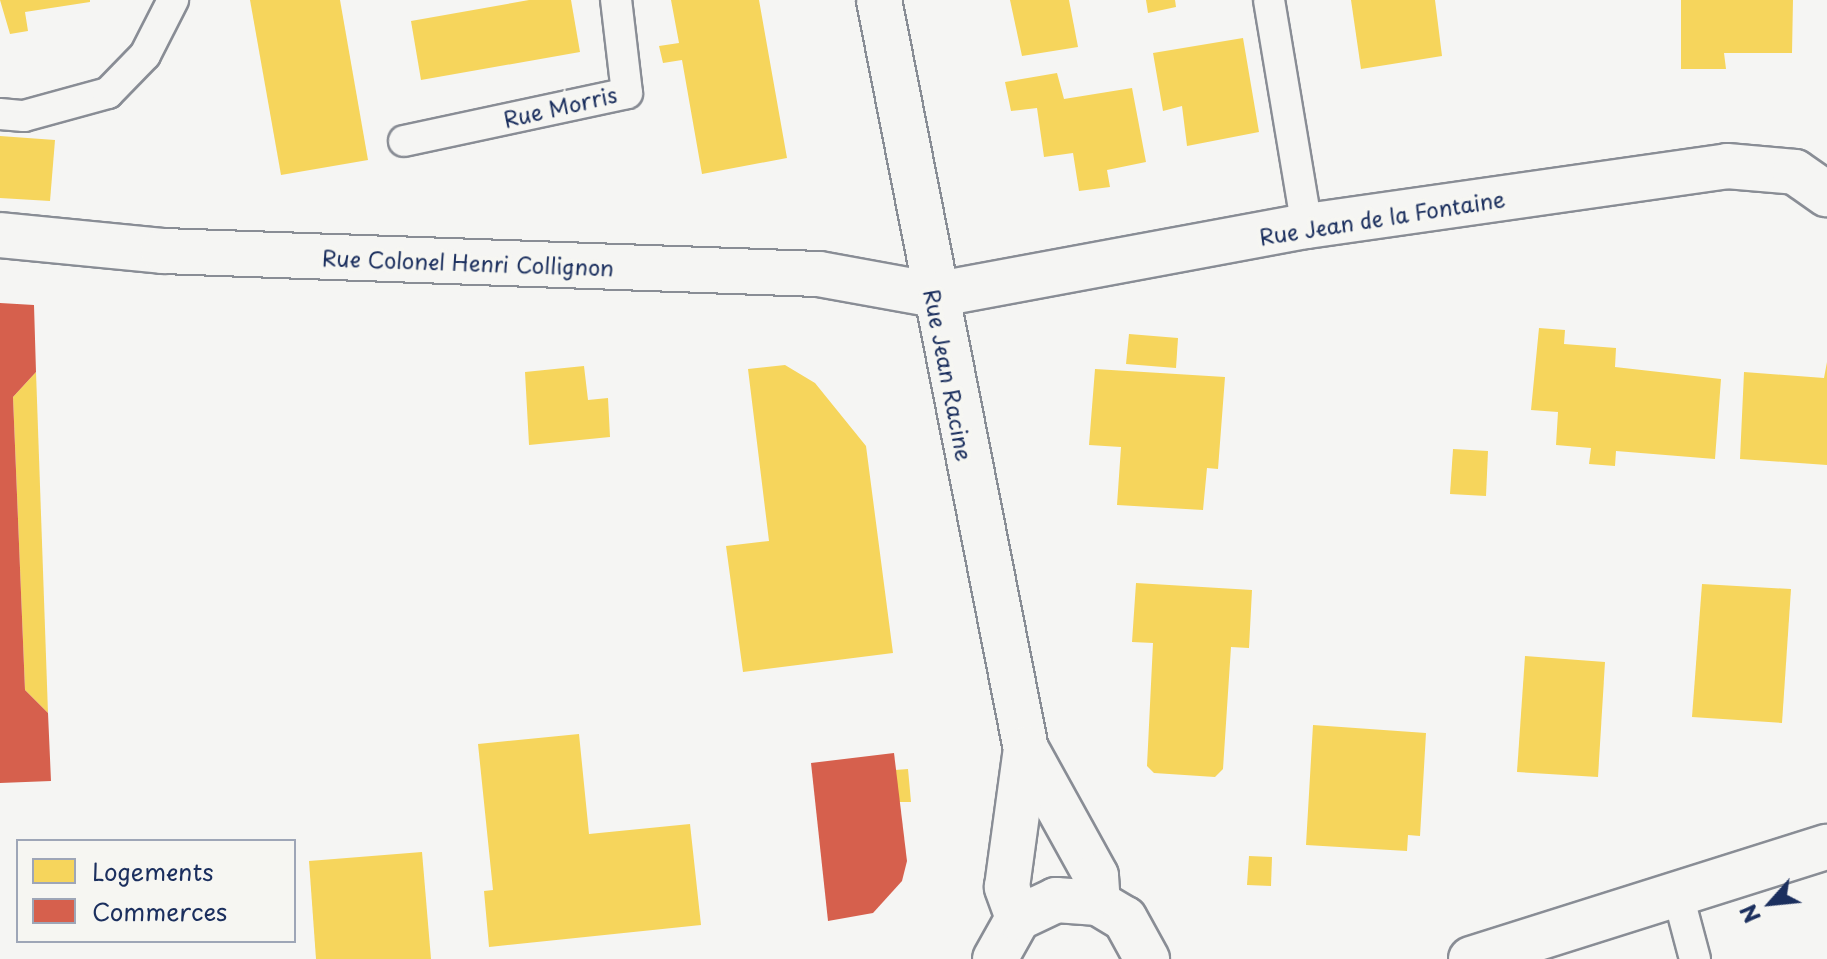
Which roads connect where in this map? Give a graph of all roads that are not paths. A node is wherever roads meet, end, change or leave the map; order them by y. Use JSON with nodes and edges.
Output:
{"nodes":[{"id":1,"x":173,"y":0,"type":"edge"},
{"id":2,"x":616,"y":0,"type":"edge"},
{"id":3,"x":879,"y":0,"type":"edge"},
{"id":4,"x":1269,"y":0,"type":"edge"},
{"id":5,"x":0,"y":114,"type":"edge"},
{"id":6,"x":404,"y":141,"type":"dead end"},
{"id":7,"x":1827,"y":194,"type":"edge"},
{"id":8,"x":1307,"y":226,"type":"junction"},
{"id":9,"x":0,"y":235,"type":"edge"},
{"id":10,"x":934,"y":295,"type":"junction"},
{"id":11,"x":1026,"y":749,"type":"junction"},
{"id":12,"x":1827,"y":847,"type":"edge"},
{"id":13,"x":1678,"y":895,"type":"junction"},
{"id":14,"x":1098,"y":903,"type":"junction"},
{"id":15,"x":1018,"y":918,"type":"junction"},
{"id":16,"x":995,"y":959,"type":"edge"},
{"id":17,"x":1147,"y":959,"type":"edge"},
{"id":18,"x":1471,"y":959,"type":"edge"},
{"id":19,"x":1695,"y":959,"type":"edge"}],
"edges":[{"from":1,"to":5,"type":"lane"},
{"from":2,"to":6,"type":"lane","name":"Rue Morris"},
{"from":3,"to":10,"type":"street","name":"Rue Jean Racine"},
{"from":4,"to":8,"type":"lane"},
{"from":7,"to":8,"type":"street","name":"Rue Jean de la Fontaine"},
{"from":8,"to":10,"type":"street","name":"Rue Jean de la Fontaine"},
{"from":9,"to":10,"type":"street","name":"Rue Colonel Henri Collignon"},
{"from":10,"to":11,"type":"street","name":"Rue Jean Racine"},
{"from":11,"to":14,"type":"street","name":"Rue Jean Racine"},
{"from":11,"to":15,"type":"street","name":"Rue Jean Racine"},
{"from":12,"to":13,"type":"street"},
{"from":13,"to":18,"type":"street"},
{"from":13,"to":19,"type":"lane"},
{"from":14,"to":15,"type":"street"},
{"from":14,"to":17,"type":"street"},
{"from":15,"to":16,"type":"street"}]}
